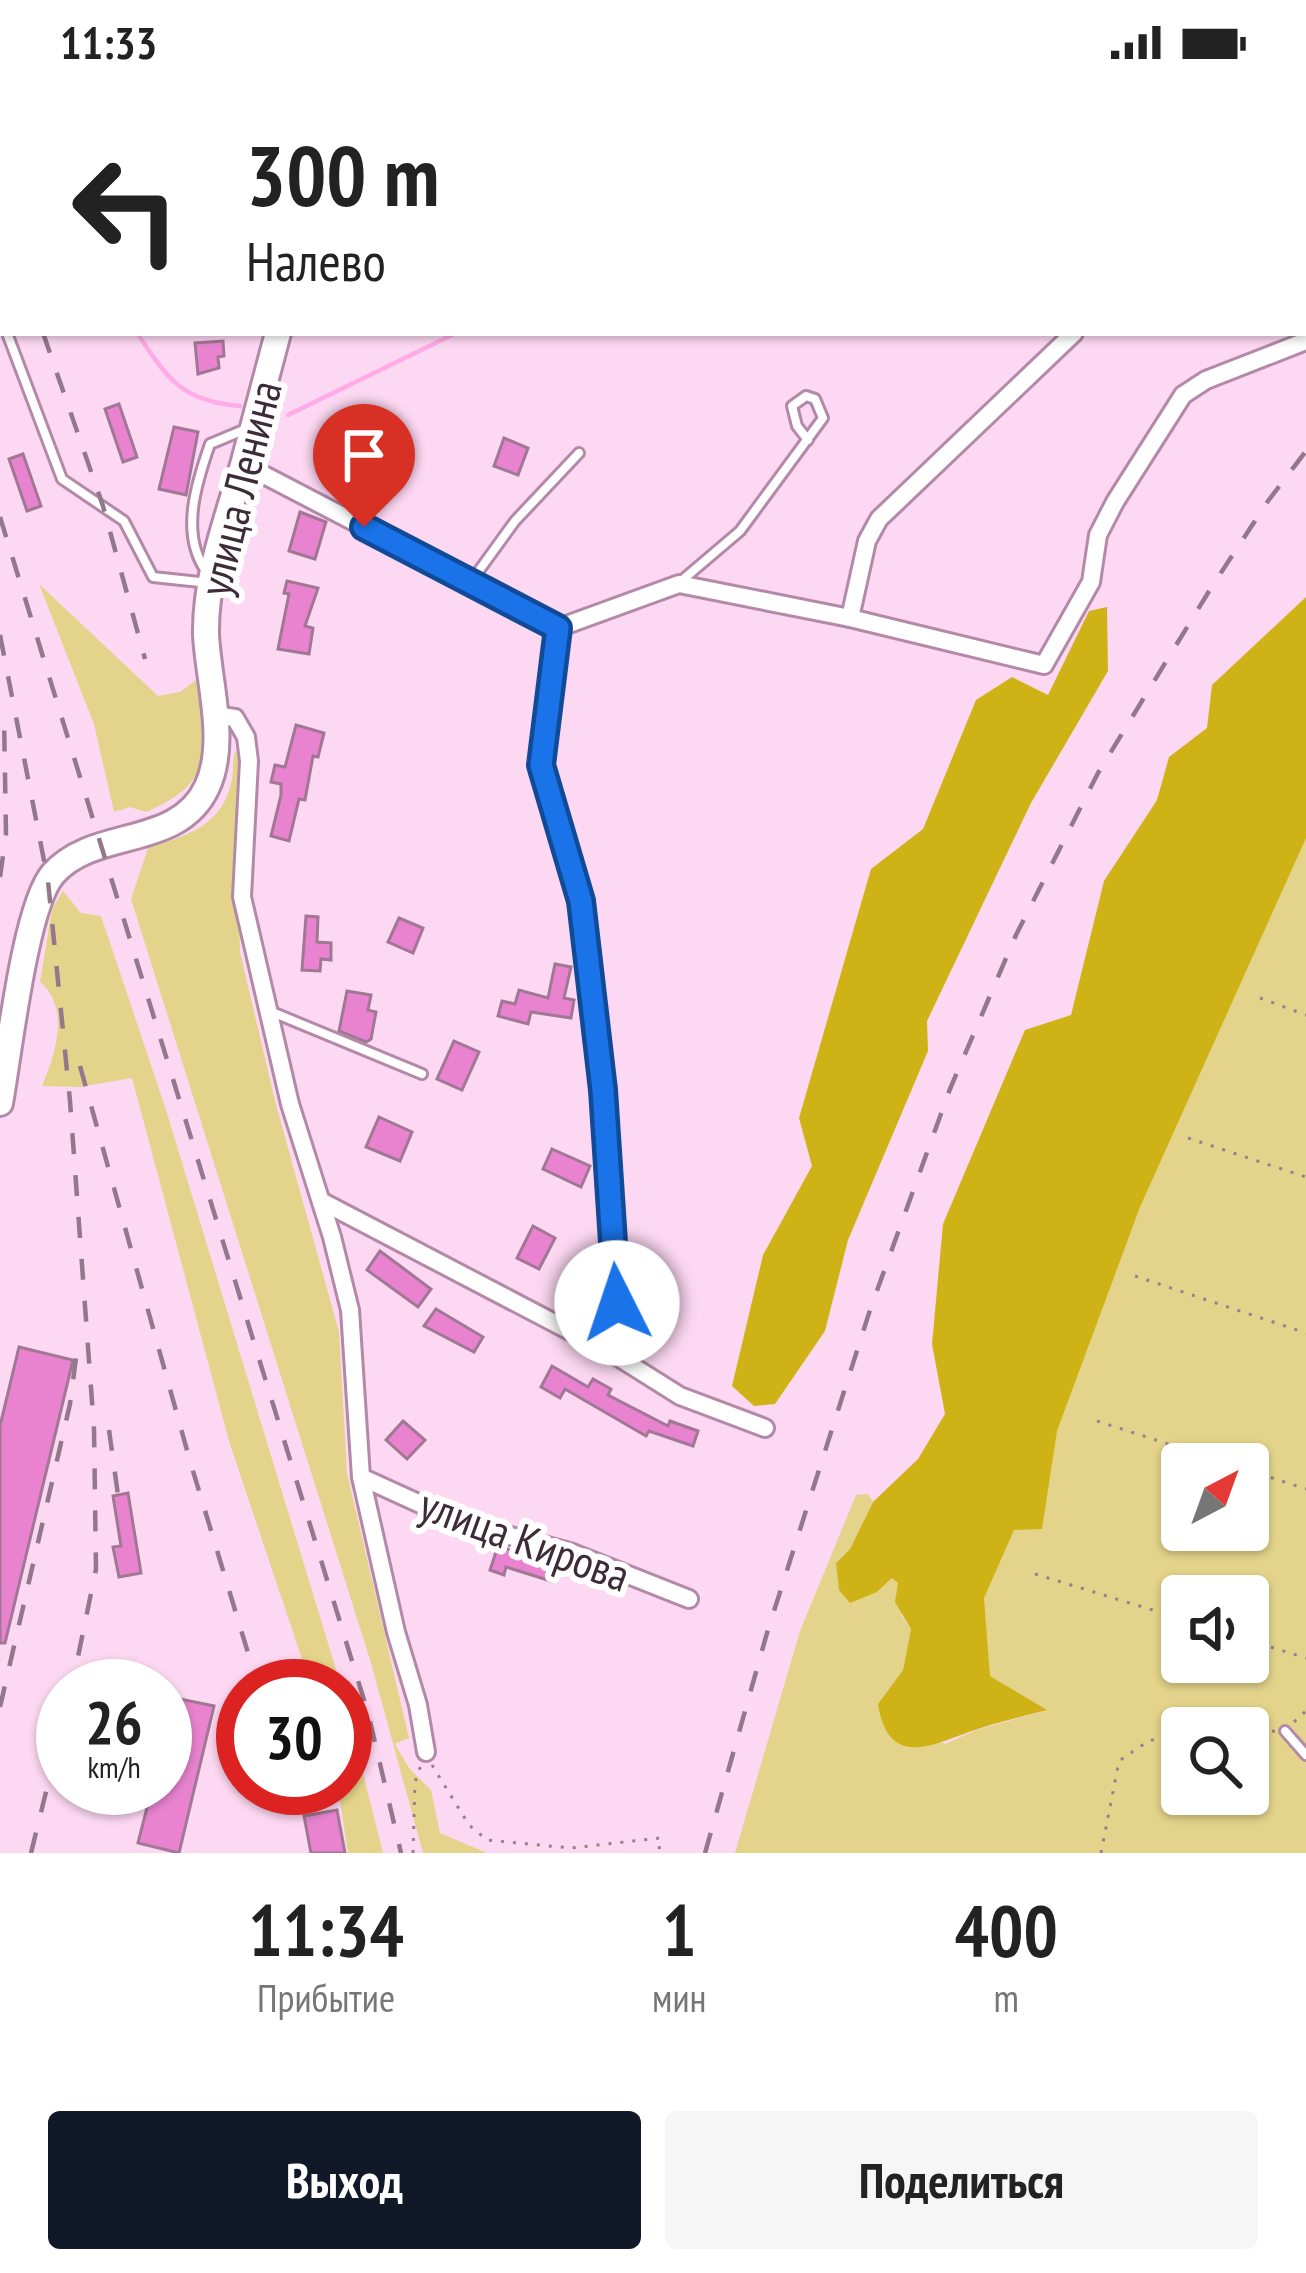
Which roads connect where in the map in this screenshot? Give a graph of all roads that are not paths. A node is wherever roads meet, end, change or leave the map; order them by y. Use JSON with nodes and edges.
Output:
{"nodes":[{"id":1,"x":9,"y":336,"type":"edge"},
{"id":2,"x":277,"y":336,"type":"edge"},
{"id":3,"x":1071,"y":336,"type":"edge"},
{"id":4,"x":1306,"y":340,"type":"edge"},
{"id":5,"x":253,"y":427,"type":"junction"},
{"id":6,"x":808,"y":440,"type":"junction"},
{"id":7,"x":579,"y":453,"type":"dead end"},
{"id":8,"x":243,"y":464,"type":"junction"},
{"id":9,"x":211,"y":582,"type":"junction"},
{"id":10,"x":469,"y":584,"type":"junction"},
{"id":11,"x":679,"y":584,"type":"junction"},
{"id":12,"x":850,"y":618,"type":"junction"},
{"id":13,"x":558,"y":628,"type":"junction"},
{"id":14,"x":214,"y":715,"type":"junction"},
{"id":15,"x":271,"y":1012,"type":"junction"},
{"id":16,"x":3,"y":1071,"type":"edge"},
{"id":17,"x":422,"y":1074,"type":"dead end"},
{"id":18,"x":0,"y":1103,"type":"edge"},
{"id":19,"x":321,"y":1202,"type":"junction"},
{"id":20,"x":610,"y":1352,"type":"junction"},
{"id":21,"x":765,"y":1428,"type":"dead end"},
{"id":22,"x":361,"y":1477,"type":"junction"},
{"id":23,"x":689,"y":1599,"type":"dead end"},
{"id":24,"x":1285,"y":1731,"type":"dead end"},
{"id":25,"x":426,"y":1752,"type":"road end"},
{"id":26,"x":1306,"y":1755,"type":"edge"}],
"edges":[{"from":1,"to":9,"type":"lane"},
{"from":2,"to":5,"type":"main road","name":"улица Ленина"},
{"from":3,"to":12,"type":"street"},
{"from":4,"to":12,"type":"street"},
{"from":5,"to":8,"type":"main road","name":"улица Ленина"},
{"from":5,"to":9,"type":"lane"},
{"from":6,"to":6,"type":"lane"},
{"from":6,"to":11,"type":"lane"},
{"from":7,"to":10,"type":"lane"},
{"from":8,"to":9,"type":"main road","name":"улица Ленина"},
{"from":8,"to":10,"type":"street"},
{"from":9,"to":14,"type":"main road","name":"улица Ленина"},
{"from":10,"to":13,"type":"street"},
{"from":11,"to":12,"type":"street"},
{"from":11,"to":13,"type":"street"},
{"from":13,"to":20,"type":"street"},
{"from":14,"to":15,"type":"street"},
{"from":14,"to":16,"type":"main road","name":"улица Ленина"},
{"from":15,"to":17,"type":"lane"},
{"from":15,"to":19,"type":"street"},
{"from":16,"to":18,"type":"main road","name":"улица Ленина"},
{"from":19,"to":20,"type":"street"},
{"from":19,"to":22,"type":"street"},
{"from":20,"to":21,"type":"street"},
{"from":22,"to":23,"type":"street","name":"улица Кирова"},
{"from":22,"to":25,"type":"street"},
{"from":24,"to":26,"type":"lane"}]}
